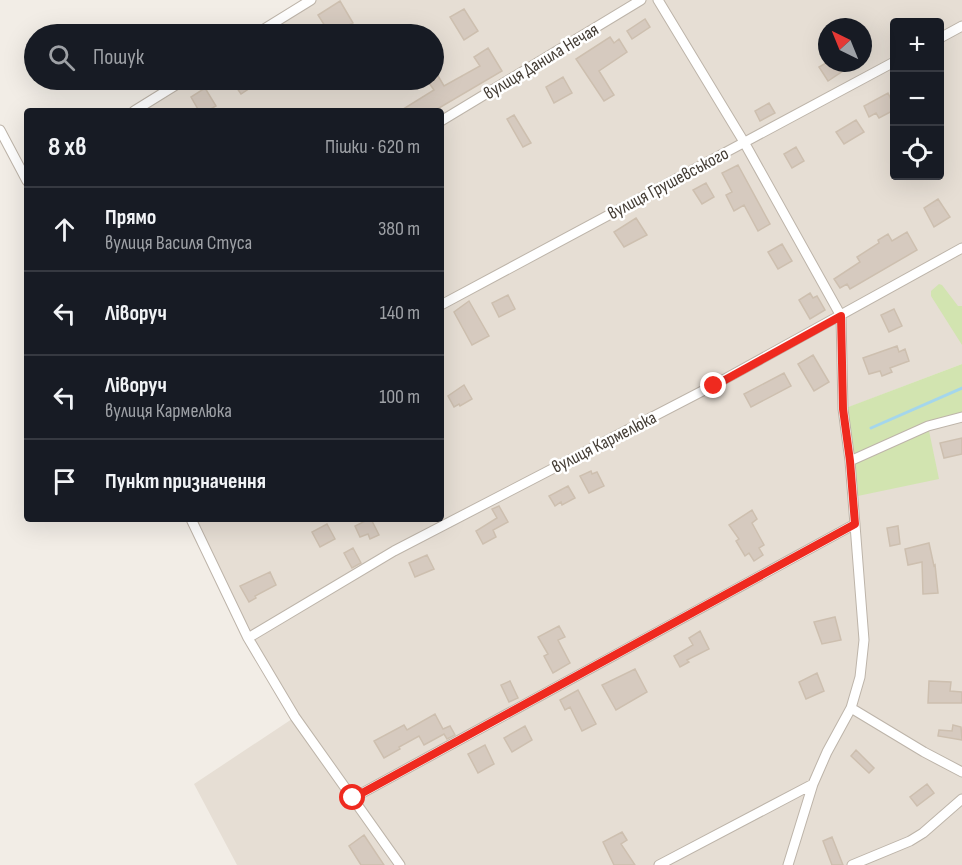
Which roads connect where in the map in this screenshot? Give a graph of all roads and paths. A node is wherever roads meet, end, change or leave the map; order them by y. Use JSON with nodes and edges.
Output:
{"nodes":[{"id":1,"x":311,"y":0,"type":"edge"},
{"id":2,"x":641,"y":0,"type":"edge"},
{"id":3,"x":658,"y":0,"type":"edge"},
{"id":4,"x":272,"y":24,"type":"edge"},
{"id":5,"x":962,"y":26,"type":"edge"},
{"id":6,"x":944,"y":35,"type":"edge"},
{"id":7,"x":890,"y":64,"type":"edge"},
{"id":8,"x":168,"y":90,"type":"edge"},
{"id":9,"x":139,"y":108,"type":"edge"},
{"id":10,"x":444,"y":119,"type":"edge"},
{"id":11,"x":0,"y":130,"type":"edge"},
{"id":12,"x":744,"y":142,"type":"junction"},
{"id":13,"x":24,"y":174,"type":"edge"},
{"id":14,"x":962,"y":248,"type":"edge"},
{"id":15,"x":444,"y":303,"type":"edge"},
{"id":16,"x":841,"y":316,"type":"junction"},
{"id":17,"x":962,"y":417,"type":"edge"},
{"id":18,"x":850,"y":461,"type":"junction"},
{"id":19,"x":192,"y":522,"type":"edge"},
{"id":20,"x":855,"y":524,"type":"junction"},
{"id":21,"x":248,"y":638,"type":"junction"},
{"id":22,"x":851,"y":708,"type":"junction"},
{"id":23,"x":962,"y":772,"type":"edge"},
{"id":24,"x":813,"y":784,"type":"junction"},
{"id":25,"x":353,"y":798,"type":"junction"},
{"id":26,"x":962,"y":799,"type":"edge"},
{"id":27,"x":400,"y":865,"type":"edge"},
{"id":28,"x":659,"y":865,"type":"edge"},
{"id":29,"x":788,"y":865,"type":"edge"},
{"id":30,"x":852,"y":865,"type":"edge"}],
"edges":[{"from":1,"to":4,"type":"street"},
{"from":2,"to":10,"type":"street","name":"вулиця Данила Нечая"},
{"from":3,"to":12,"type":"street"},
{"from":5,"to":6,"type":"street"},
{"from":7,"to":12,"type":"street","name":"вулиця Грушевського"},
{"from":8,"to":9,"type":"street"},
{"from":11,"to":13,"type":"street"},
{"from":12,"to":15,"type":"street","name":"вулиця Грушевського"},
{"from":12,"to":16,"type":"street"},
{"from":14,"to":16,"type":"street","name":"вулиця Кармелюка"},
{"from":16,"to":18,"type":"street"},
{"from":16,"to":21,"type":"street","name":"вулиця Кармелюка"},
{"from":17,"to":18,"type":"street"},
{"from":18,"to":20,"type":"street"},
{"from":19,"to":21,"type":"street"},
{"from":20,"to":22,"type":"street"},
{"from":20,"to":25,"type":"street"},
{"from":21,"to":25,"type":"street"},
{"from":22,"to":23,"type":"street"},
{"from":22,"to":24,"type":"street"},
{"from":24,"to":28,"type":"street"},
{"from":24,"to":29,"type":"street"},
{"from":25,"to":27,"type":"street"},
{"from":26,"to":30,"type":"street"}]}
